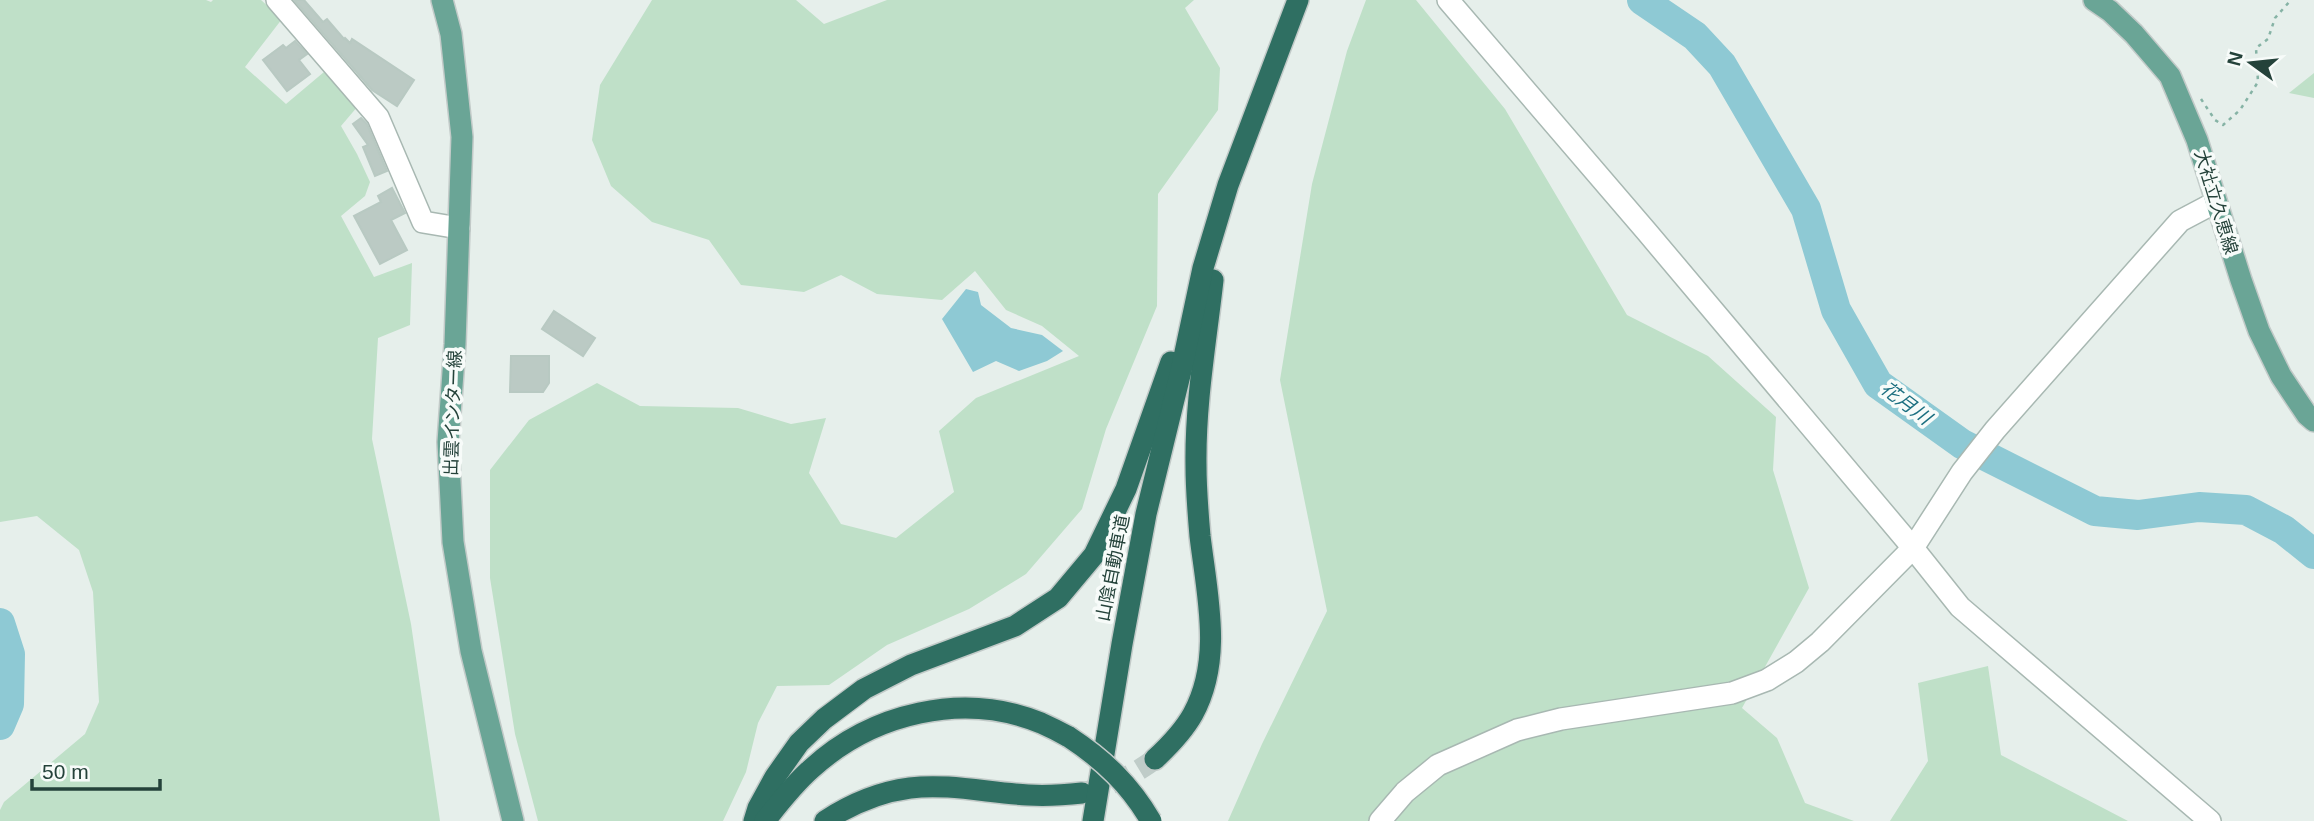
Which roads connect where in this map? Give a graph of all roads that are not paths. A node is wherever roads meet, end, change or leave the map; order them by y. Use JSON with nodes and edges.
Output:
{"nodes":[{"id":1,"x":277,"y":0,"type":"edge"},
{"id":2,"x":442,"y":0,"type":"edge"},
{"id":3,"x":1448,"y":0,"type":"edge"},
{"id":4,"x":2094,"y":0,"type":"edge"},
{"id":5,"x":1302,"y":3,"type":"edge"},
{"id":6,"x":2216,"y":202,"type":"junction"},
{"id":7,"x":459,"y":228,"type":"junction"},
{"id":8,"x":1209,"y":269,"type":"junction"},
{"id":9,"x":2314,"y":421,"type":"edge"},
{"id":10,"x":1913,"y":548,"type":"junction"},
{"id":11,"x":1155,"y":759,"type":"tunnel mouth"},
{"id":12,"x":1082,"y":793,"type":"tunnel mouth"},
{"id":13,"x":513,"y":821,"type":"edge"},
{"id":14,"x":754,"y":821,"type":"edge"},
{"id":15,"x":765,"y":821,"type":"edge"},
{"id":16,"x":825,"y":821,"type":"edge"},
{"id":17,"x":1093,"y":821,"type":"edge"},
{"id":18,"x":1151,"y":821,"type":"edge"},
{"id":19,"x":1380,"y":821,"type":"edge"},
{"id":20,"x":2210,"y":821,"type":"edge"}],
"edges":[{"from":1,"to":7,"type":"street"},
{"from":2,"to":7,"type":"main road","name":"出雲インター線"},
{"from":3,"to":10,"type":"street"},
{"from":4,"to":6,"type":"main road","name":"大社立久恵線"},
{"from":5,"to":8,"type":"highway","name":"山陰自動車道"},
{"from":6,"to":9,"type":"main road","name":"大社立久恵線"},
{"from":6,"to":10,"type":"street"},
{"from":7,"to":13,"type":"main road","name":"出雲インター線"},
{"from":8,"to":11,"type":"highway"},
{"from":8,"to":14,"type":"highway"},
{"from":8,"to":17,"type":"highway","name":"山陰自動車道"},
{"from":10,"to":19,"type":"street"},
{"from":10,"to":20,"type":"street"},
{"from":12,"to":16,"type":"highway"},
{"from":15,"to":18,"type":"highway","bridge":true}]}
